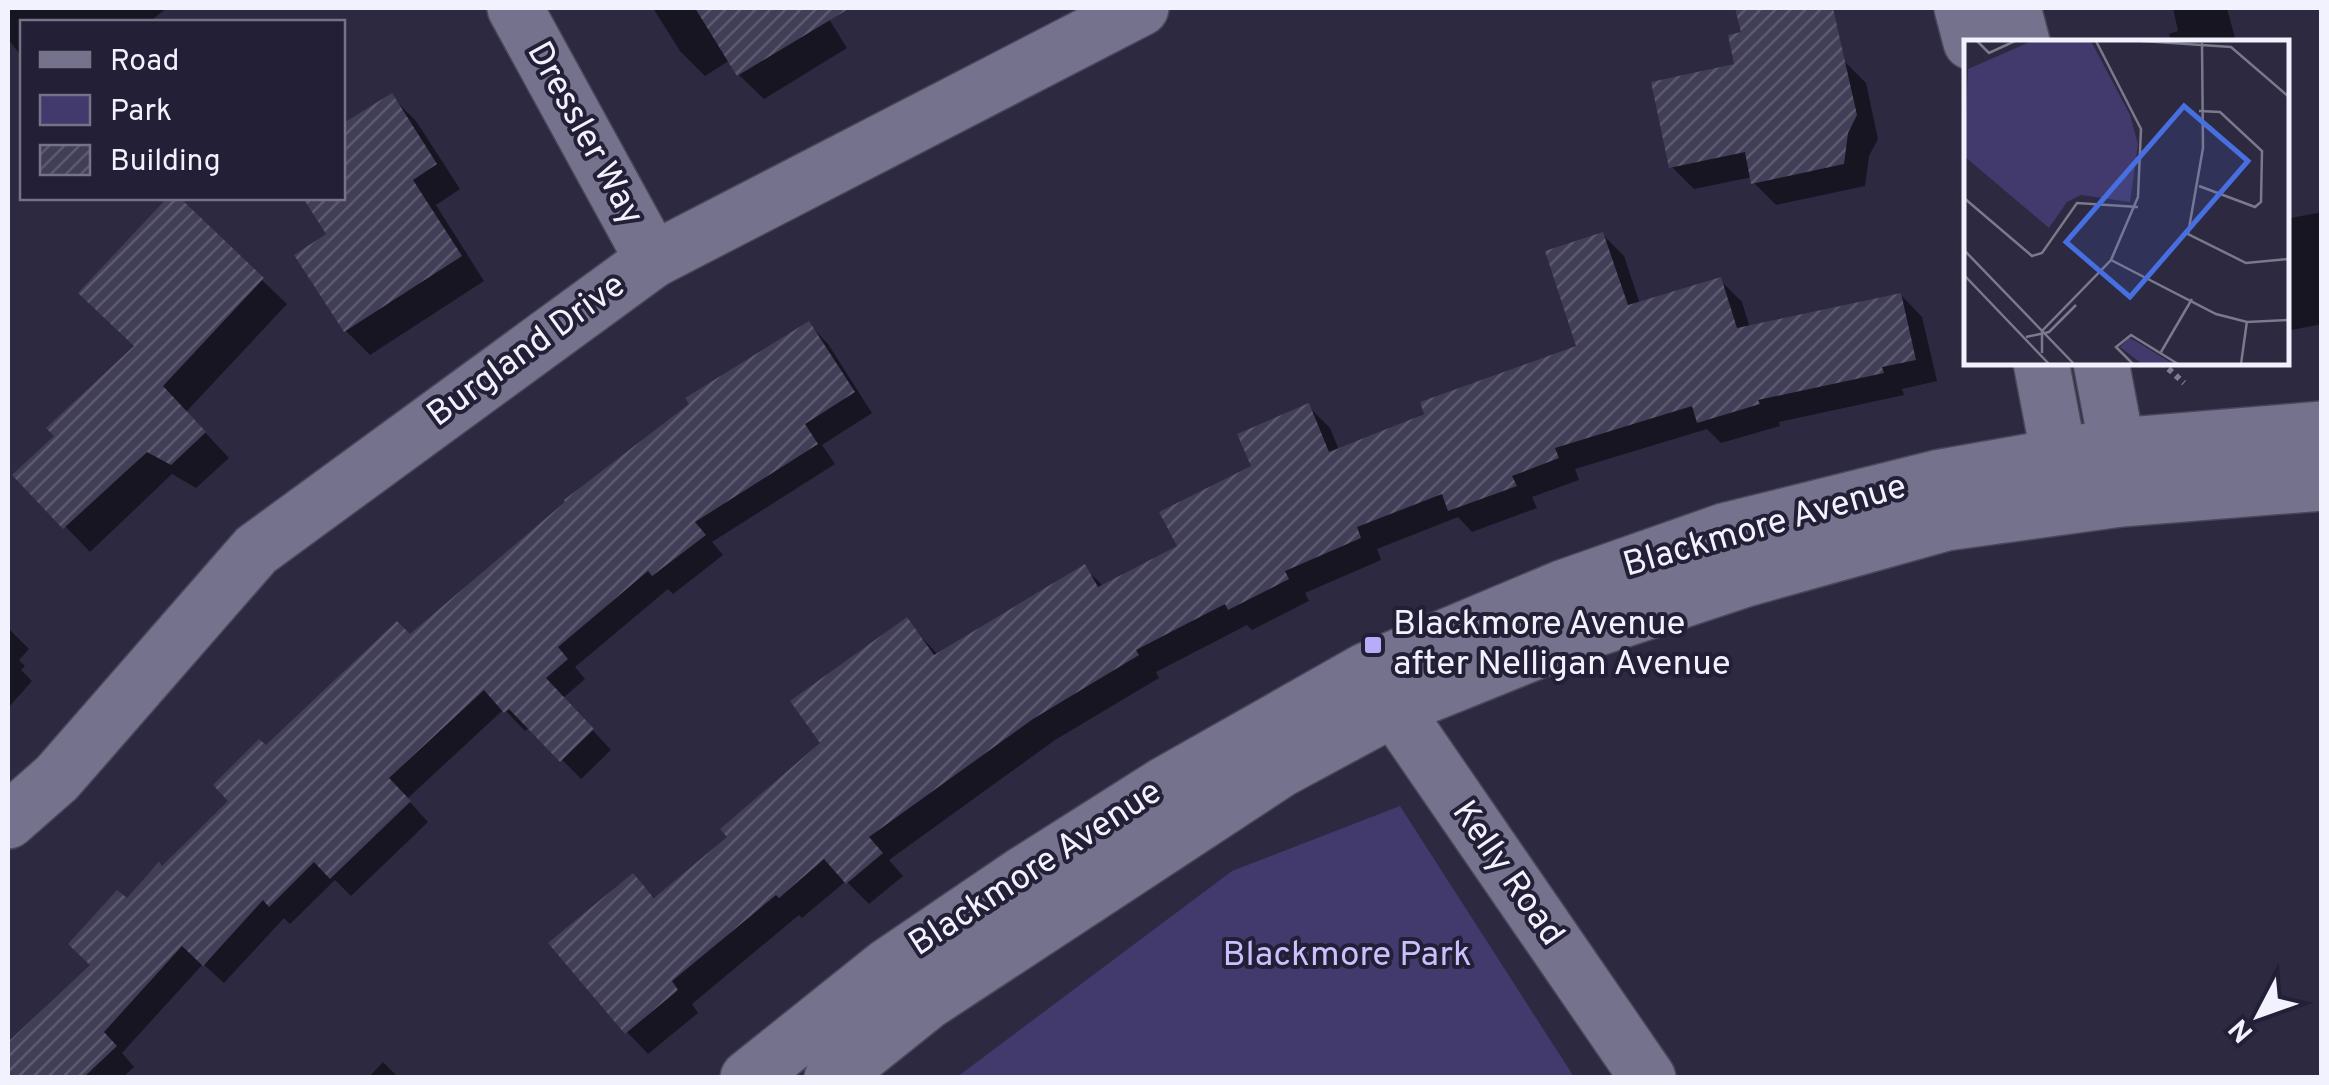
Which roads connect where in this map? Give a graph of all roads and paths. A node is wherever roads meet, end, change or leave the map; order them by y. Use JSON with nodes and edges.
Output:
{"nodes":[{"id":1,"x":515,"y":8,"type":"edge"},
{"id":2,"x":1140,"y":8,"type":"edge"},
{"id":3,"x":1962,"y":8,"type":"edge"},
{"id":4,"x":2013,"y":8,"type":"edge"},
{"id":5,"x":1970,"y":40,"type":"edge"},
{"id":6,"x":2021,"y":40,"type":"edge"},
{"id":7,"x":653,"y":260,"type":"junction"},
{"id":8,"x":2042,"y":365,"type":"edge"},
{"id":9,"x":2101,"y":365,"type":"edge"},
{"id":10,"x":2322,"y":429,"type":"edge"},
{"id":11,"x":2093,"y":476,"type":"junction"},
{"id":12,"x":2322,"y":483,"type":"edge"},
{"id":13,"x":1380,"y":689,"type":"junction"},
{"id":14,"x":8,"y":821,"type":"edge"},
{"id":15,"x":748,"y":1078,"type":"edge"},
{"id":16,"x":832,"y":1078,"type":"edge"},
{"id":17,"x":1648,"y":1078,"type":"edge"}],
"edges":[{"from":1,"to":7,"type":"street","name":"Dressler Way"},
{"from":2,"to":7,"type":"street","name":"Burgland Drive"},
{"from":3,"to":5,"type":"street"},
{"from":4,"to":6,"type":"street"},
{"from":7,"to":14,"type":"street","name":"Burgland Drive"},
{"from":8,"to":11,"type":"street"},
{"from":9,"to":11,"type":"street"},
{"from":10,"to":11,"type":"street","name":"Blackmore Avenue"},
{"from":11,"to":12,"type":"street","name":"Blackmore Avenue"},
{"from":11,"to":13,"type":"street","name":"Blackmore Avenue"},
{"from":13,"to":15,"type":"street","name":"Blackmore Avenue"},
{"from":13,"to":16,"type":"street","name":"Blackmore Avenue"},
{"from":13,"to":17,"type":"street","name":"Kelly Road"}]}
